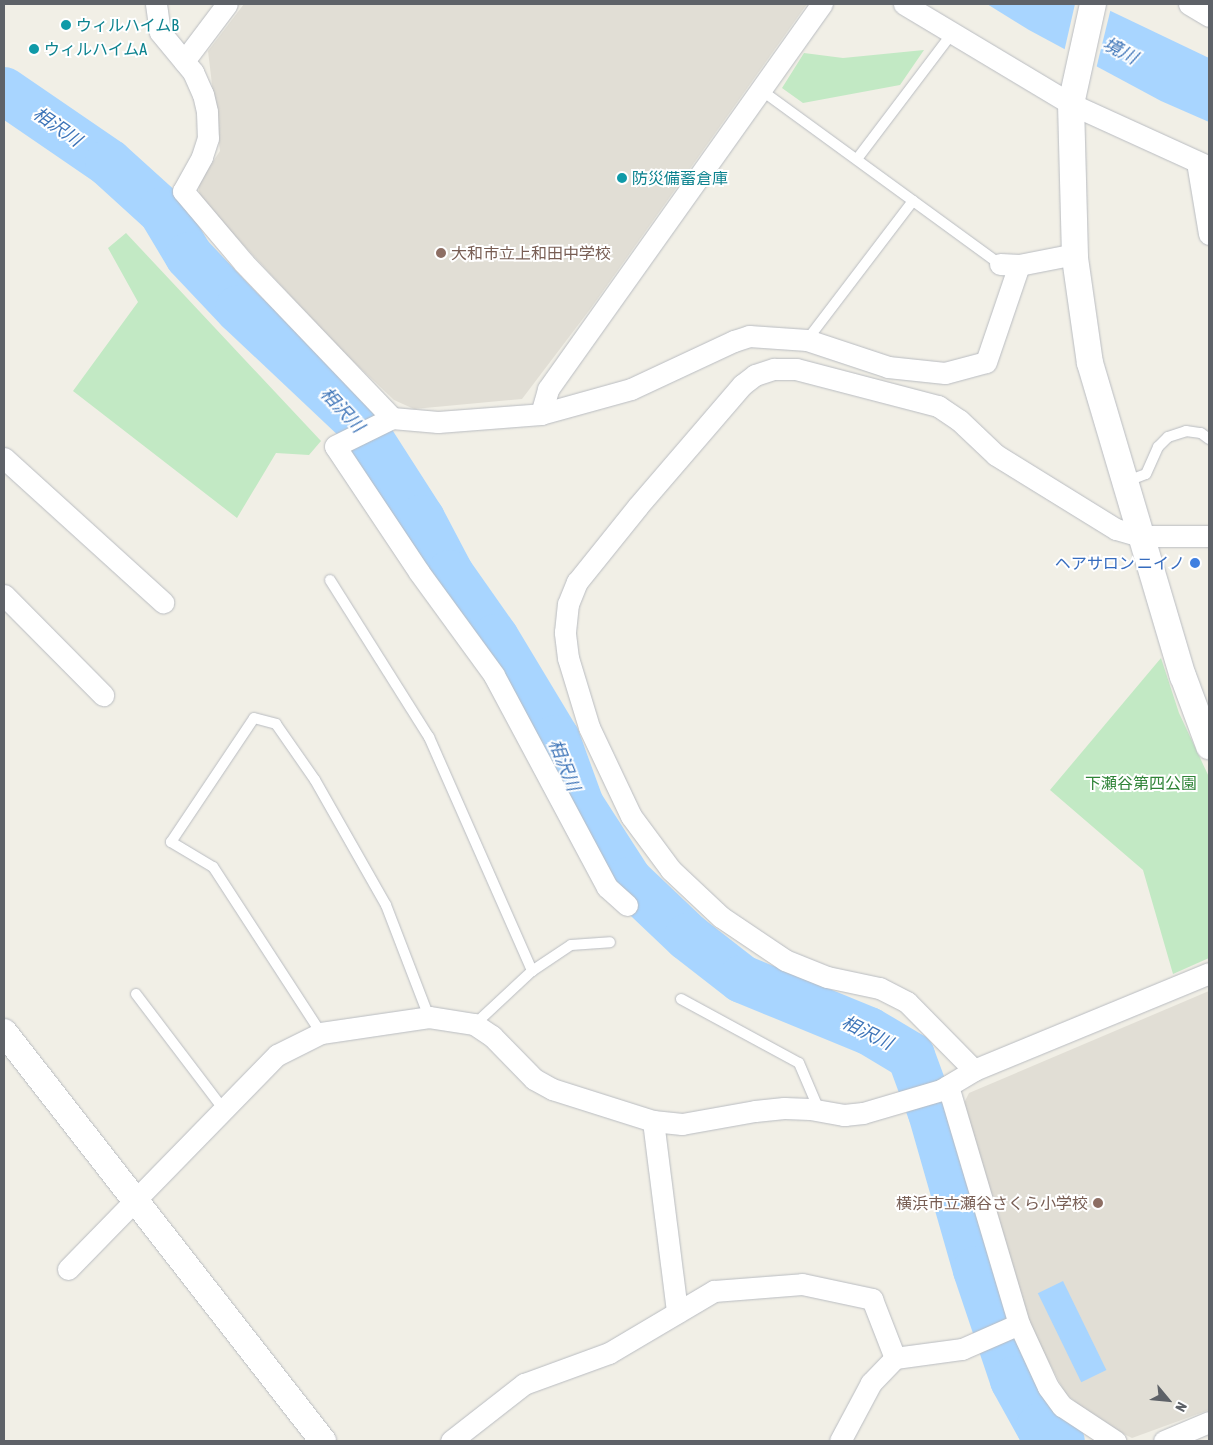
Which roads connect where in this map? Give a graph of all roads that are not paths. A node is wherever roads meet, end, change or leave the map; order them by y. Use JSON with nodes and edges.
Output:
{"nodes":[{"id":1,"x":156,"y":4,"type":"edge"},
{"id":2,"x":227,"y":4,"type":"edge"},
{"id":3,"x":822,"y":4,"type":"edge"},
{"id":4,"x":904,"y":4,"type":"edge"},
{"id":5,"x":1093,"y":4,"type":"edge"},
{"id":6,"x":1188,"y":4,"type":"edge"},
{"id":7,"x":1209,"y":16,"type":"edge"},
{"id":8,"x":953,"y":32,"type":"junction"},
{"id":9,"x":184,"y":61,"type":"junction"},
{"id":10,"x":761,"y":90,"type":"junction"},
{"id":11,"x":1072,"y":98,"type":"junction"},
{"id":12,"x":857,"y":160,"type":"junction"},
{"id":13,"x":1203,"y":165,"type":"edge"},
{"id":14,"x":913,"y":201,"type":"junction"},
{"id":15,"x":1209,"y":234,"type":"edge"},
{"id":16,"x":1075,"y":254,"type":"junction"},
{"id":17,"x":1010,"y":265,"type":"junction"},
{"id":18,"x":807,"y":340,"type":"junction"},
{"id":19,"x":541,"y":414,"type":"junction"},
{"id":20,"x":383,"y":423,"type":"junction"},
{"id":21,"x":1209,"y":439,"type":"edge"},
{"id":22,"x":4,"y":458,"type":"edge"},
{"id":23,"x":1124,"y":482,"type":"junction"},
{"id":24,"x":1140,"y":536,"type":"junction"},
{"id":25,"x":1209,"y":536,"type":"edge"},
{"id":26,"x":330,"y":580,"type":"dead end"},
{"id":27,"x":4,"y":595,"type":"edge"},
{"id":28,"x":163,"y":602,"type":"dead end"},
{"id":29,"x":103,"y":695,"type":"dead end"},
{"id":30,"x":1209,"y":746,"type":"edge"},
{"id":31,"x":627,"y":905,"type":"dead end"},
{"id":32,"x":610,"y":942,"type":"dead end"},
{"id":33,"x":532,"y":971,"type":"junction"},
{"id":34,"x":1209,"y":973,"type":"edge"},
{"id":35,"x":136,"y":994,"type":"dead end"},
{"id":36,"x":681,"y":1000,"type":"dead end"},
{"id":37,"x":428,"y":1017,"type":"junction"},
{"id":38,"x":474,"y":1025,"type":"junction"},
{"id":39,"x":4,"y":1032,"type":"edge"},
{"id":40,"x":321,"y":1034,"type":"junction"},
{"id":41,"x":974,"y":1070,"type":"junction"},
{"id":42,"x":944,"y":1088,"type":"junction"},
{"id":43,"x":224,"y":1110,"type":"junction"},
{"id":44,"x":819,"y":1111,"type":"junction"},
{"id":45,"x":653,"y":1122,"type":"junction"},
{"id":46,"x":137,"y":1200,"type":"junction"},
{"id":47,"x":68,"y":1269,"type":"dead end"},
{"id":48,"x":677,"y":1312,"type":"junction"},
{"id":49,"x":1014,"y":1326,"type":"junction"},
{"id":50,"x":895,"y":1358,"type":"junction"},
{"id":51,"x":1209,"y":1422,"type":"edge"},
{"id":52,"x":323,"y":1441,"type":"edge"},
{"id":53,"x":451,"y":1441,"type":"edge"},
{"id":54,"x":840,"y":1441,"type":"edge"},
{"id":55,"x":1115,"y":1441,"type":"edge"},
{"id":56,"x":1164,"y":1441,"type":"edge"}],
"edges":[{"from":1,"to":9,"type":"street"},
{"from":2,"to":9,"type":"street"},
{"from":3,"to":10,"type":"street"},
{"from":4,"to":8,"type":"street"},
{"from":5,"to":11,"type":"street"},
{"from":6,"to":7,"type":"street"},
{"from":8,"to":11,"type":"street"},
{"from":8,"to":12,"type":"lane"},
{"from":9,"to":20,"type":"street"},
{"from":10,"to":12,"type":"lane"},
{"from":10,"to":19,"type":"street"},
{"from":11,"to":13,"type":"street"},
{"from":11,"to":16,"type":"street"},
{"from":12,"to":14,"type":"lane"},
{"from":13,"to":15,"type":"street"},
{"from":14,"to":17,"type":"lane"},
{"from":14,"to":18,"type":"lane"},
{"from":16,"to":17,"type":"street"},
{"from":16,"to":23,"type":"street"},
{"from":17,"to":18,"type":"street"},
{"from":18,"to":19,"type":"street"},
{"from":19,"to":20,"type":"street"},
{"from":20,"to":31,"type":"street"},
{"from":21,"to":23,"type":"lane"},
{"from":22,"to":28,"type":"street"},
{"from":23,"to":24,"type":"street"},
{"from":24,"to":25,"type":"street"},
{"from":24,"to":30,"type":"street"},
{"from":24,"to":41,"type":"street"},
{"from":26,"to":33,"type":"lane"},
{"from":27,"to":29,"type":"street"},
{"from":32,"to":33,"type":"lane"},
{"from":33,"to":38,"type":"lane"},
{"from":34,"to":41,"type":"street"},
{"from":35,"to":43,"type":"lane"},
{"from":36,"to":44,"type":"lane"},
{"from":37,"to":38,"type":"street"},
{"from":37,"to":40,"type":"street"},
{"from":37,"to":40,"type":"lane"},
{"from":38,"to":45,"type":"street"},
{"from":39,"to":46,"type":"street"},
{"from":40,"to":43,"type":"street"},
{"from":41,"to":42,"type":"street"},
{"from":42,"to":44,"type":"street"},
{"from":42,"to":49,"type":"street"},
{"from":43,"to":46,"type":"street"},
{"from":44,"to":45,"type":"street"},
{"from":45,"to":48,"type":"street"},
{"from":46,"to":47,"type":"street"},
{"from":46,"to":52,"type":"street"},
{"from":48,"to":50,"type":"street"},
{"from":48,"to":53,"type":"street"},
{"from":49,"to":50,"type":"street"},
{"from":49,"to":55,"type":"street"},
{"from":50,"to":54,"type":"street"},
{"from":51,"to":56,"type":"street"}]}
